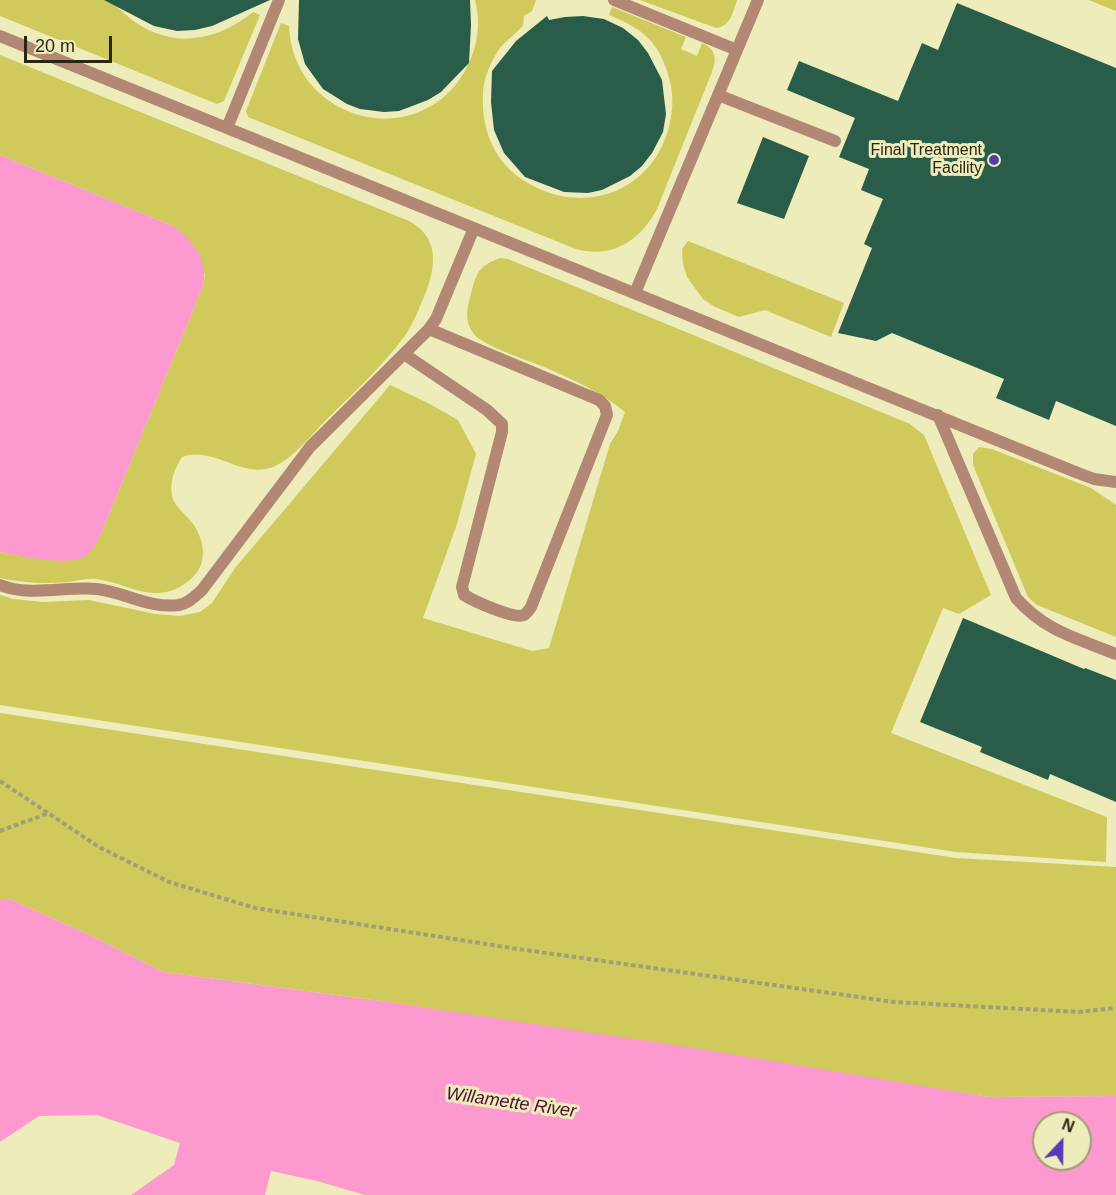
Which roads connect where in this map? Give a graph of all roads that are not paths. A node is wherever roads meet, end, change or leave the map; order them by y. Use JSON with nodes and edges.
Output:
{"nodes":[{"id":1,"x":279,"y":0,"type":"edge"},
{"id":2,"x":614,"y":0,"type":"edge"},
{"id":3,"x":758,"y":0,"type":"edge"},
{"id":4,"x":0,"y":36,"type":"edge"},
{"id":5,"x":737,"y":50,"type":"junction"},
{"id":6,"x":718,"y":95,"type":"junction"},
{"id":7,"x":227,"y":128,"type":"junction"},
{"id":8,"x":835,"y":141,"type":"dead end"},
{"id":9,"x":474,"y":228,"type":"junction"},
{"id":10,"x":635,"y":293,"type":"junction"},
{"id":11,"x":429,"y":329,"type":"junction"},
{"id":12,"x":404,"y":354,"type":"junction"},
{"id":13,"x":938,"y":415,"type":"junction"},
{"id":14,"x":1113,"y":484,"type":"edge"},
{"id":15,"x":0,"y":585,"type":"edge"},
{"id":16,"x":1116,"y":654,"type":"edge"}],
"edges":[{"from":1,"to":7,"type":"lane"},
{"from":2,"to":5,"type":"lane"},
{"from":3,"to":5,"type":"lane"},
{"from":4,"to":7,"type":"lane"},
{"from":5,"to":6,"type":"lane"},
{"from":6,"to":8,"type":"lane"},
{"from":6,"to":10,"type":"lane"},
{"from":7,"to":9,"type":"lane"},
{"from":9,"to":10,"type":"lane"},
{"from":9,"to":11,"type":"lane"},
{"from":10,"to":13,"type":"lane"},
{"from":11,"to":12,"type":"lane"},
{"from":11,"to":12,"type":"lane"},
{"from":12,"to":15,"type":"lane"},
{"from":13,"to":14,"type":"lane"},
{"from":13,"to":16,"type":"lane"}]}
